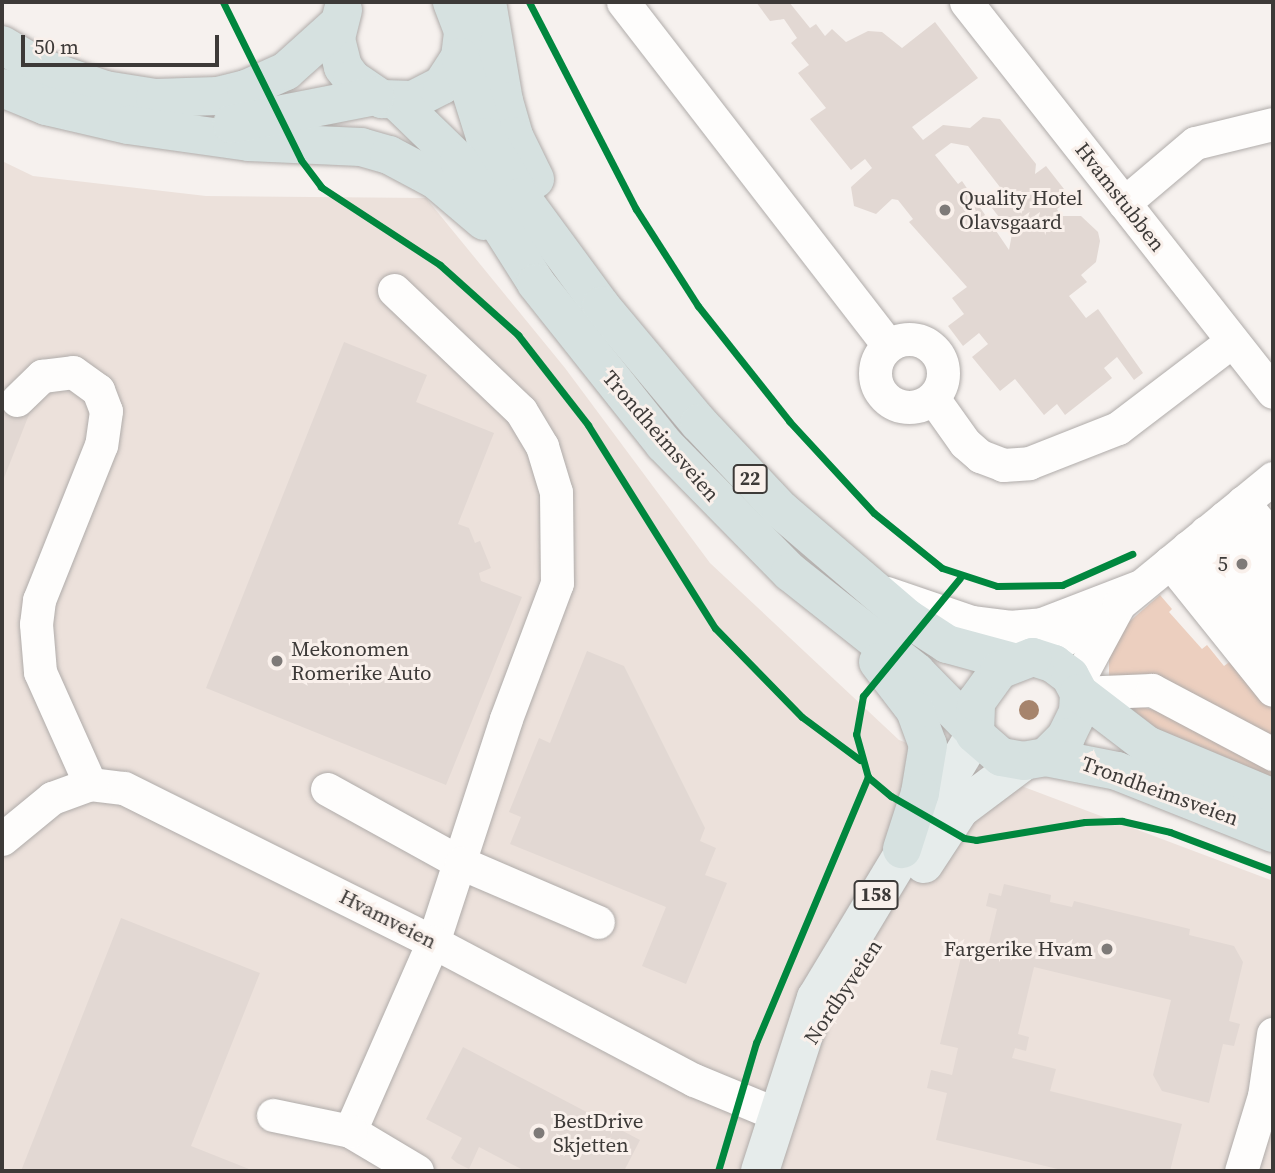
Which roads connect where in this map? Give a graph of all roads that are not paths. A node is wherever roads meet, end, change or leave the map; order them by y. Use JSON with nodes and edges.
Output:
{"nodes":[{"id":1,"x":452,"y":2,"type":"edge"},
{"id":2,"x":487,"y":2,"type":"edge"},
{"id":3,"x":623,"y":2,"type":"edge"},
{"id":4,"x":966,"y":2,"type":"edge"},
{"id":5,"x":341,"y":10,"type":"edge"},
{"id":6,"x":2,"y":45,"type":"edge"},
{"id":7,"x":460,"y":57,"type":"junction"},
{"id":8,"x":2,"y":88,"type":"edge"},
{"id":9,"x":386,"y":98,"type":"junction"},
{"id":10,"x":1273,"y":124,"type":"edge"},
{"id":11,"x":163,"y":128,"type":"junction"},
{"id":12,"x":1124,"y":202,"type":"junction"},
{"id":13,"x":510,"y":247,"type":"junction"},
{"id":14,"x":565,"y":259,"type":"junction"},
{"id":15,"x":394,"y":290,"type":"dead end"},
{"id":16,"x":1232,"y":341,"type":"junction"},
{"id":17,"x":888,"y":345,"type":"junction"},
{"id":18,"x":1273,"y":392,"type":"edge"},
{"id":19,"x":933,"y":398,"type":"junction"},
{"id":20,"x":17,"y":400,"type":"dead end"},
{"id":21,"x":1230,"y":516,"type":"edge"},
{"id":22,"x":1273,"y":539,"type":"edge"},
{"id":23,"x":1273,"y":576,"type":"edge"},
{"id":24,"x":858,"y":580,"type":"junction"},
{"id":25,"x":1138,"y":587,"type":"junction"},
{"id":26,"x":1111,"y":613,"type":"junction"},
{"id":27,"x":839,"y":614,"type":"junction"},
{"id":28,"x":1273,"y":614,"type":"edge"},
{"id":29,"x":1273,"y":652,"type":"edge"},
{"id":30,"x":1023,"y":659,"type":"junction"},
{"id":31,"x":1077,"y":688,"type":"junction"},
{"id":32,"x":1273,"y":690,"type":"edge"},
{"id":33,"x":974,"y":732,"type":"junction"},
{"id":34,"x":1273,"y":754,"type":"edge"},
{"id":35,"x":1035,"y":759,"type":"junction"},
{"id":36,"x":90,"y":784,"type":"junction"},
{"id":37,"x":327,"y":789,"type":"dead end"},
{"id":38,"x":1273,"y":798,"type":"edge"},
{"id":39,"x":1273,"y":833,"type":"edge"},
{"id":40,"x":2,"y":839,"type":"edge"},
{"id":41,"x":902,"y":849,"type":"junction"},
{"id":42,"x":461,"y":863,"type":"junction"},
{"id":43,"x":598,"y":922,"type":"dead end"},
{"id":44,"x":433,"y":942,"type":"junction"},
{"id":45,"x":1273,"y":1034,"type":"edge"},
{"id":46,"x":794,"y":1065,"type":"junction"},
{"id":47,"x":776,"y":1114,"type":"junction"},
{"id":48,"x":273,"y":1115,"type":"dead end"},
{"id":49,"x":350,"y":1131,"type":"junction"},
{"id":50,"x":417,"y":1171,"type":"edge"},
{"id":51,"x":760,"y":1171,"type":"edge"},
{"id":52,"x":1241,"y":1171,"type":"edge"}],
"edges":[{"from":1,"to":7,"type":"highway","number":"22"},
{"from":2,"to":14,"type":"highway","number":"22"},
{"from":3,"to":17,"type":"street"},
{"from":4,"to":12,"type":"street","name":"Hvamstubben"},
{"from":5,"to":6,"type":"highway"},
{"from":5,"to":9,"type":"highway","number":"22"},
{"from":7,"to":9,"type":"highway"},
{"from":7,"to":14,"type":"highway","name":"Trondheimsveien","number":"22"},
{"from":8,"to":11,"type":"highway"},
{"from":9,"to":11,"type":"highway"},
{"from":9,"to":13,"type":"highway","name":"Trondheimsveien","number":"22"},
{"from":10,"to":12,"type":"street"},
{"from":11,"to":13,"type":"highway"},
{"from":12,"to":16,"type":"street","name":"Hvamstubben"},
{"from":13,"to":27,"type":"highway","name":"Trondheimsveien","number":"22"},
{"from":14,"to":24,"type":"highway","name":"Trondheimsveien","number":"22"},
{"from":15,"to":42,"type":"street"},
{"from":16,"to":18,"type":"street","name":"Hvamstubben"},
{"from":16,"to":19,"type":"street"},
{"from":17,"to":19,"type":"street"},
{"from":17,"to":19,"type":"street"},
{"from":20,"to":36,"type":"street"},
{"from":21,"to":22,"type":"street"},
{"from":21,"to":23,"type":"street"},
{"from":21,"to":25,"type":"street"},
{"from":21,"to":28,"type":"street"},
{"from":21,"to":29,"type":"street"},
{"from":21,"to":32,"type":"street"},
{"from":24,"to":25,"type":"street"},
{"from":24,"to":30,"type":"highway","name":"Trondheimsveien","number":"22"},
{"from":25,"to":26,"type":"street"},
{"from":26,"to":30,"type":"street"},
{"from":26,"to":31,"type":"street"},
{"from":27,"to":33,"type":"highway","name":"Trondheimsveien","number":"22"},
{"from":27,"to":41,"type":"highway","number":"22"},
{"from":30,"to":31,"type":"highway","number":"22"},
{"from":30,"to":33,"type":"highway"},
{"from":31,"to":34,"type":"street"},
{"from":31,"to":35,"type":"highway"},
{"from":31,"to":38,"type":"highway","name":"Trondheimsveien","number":"22"},
{"from":33,"to":35,"type":"highway","number":"22"},
{"from":33,"to":41,"type":"main road","name":"Nordbyveien","number":"158"},
{"from":35,"to":39,"type":"highway","name":"Trondheimsveien","number":"22"},
{"from":35,"to":46,"type":"main road","name":"Nordbyveien","number":"158"},
{"from":36,"to":40,"type":"street","name":"Hvamveien"},
{"from":36,"to":44,"type":"street","name":"Hvamveien"},
{"from":37,"to":42,"type":"street"},
{"from":41,"to":46,"type":"main road","name":"Nordbyveien","number":"158"},
{"from":42,"to":43,"type":"street"},
{"from":42,"to":44,"type":"street"},
{"from":44,"to":47,"type":"street","name":"Hvamveien"},
{"from":44,"to":49,"type":"street"},
{"from":45,"to":52,"type":"street"},
{"from":46,"to":47,"type":"main road","name":"Nordbyveien","number":"158"},
{"from":47,"to":51,"type":"main road","name":"Nordbyveien","number":"158"},
{"from":48,"to":49,"type":"street"},
{"from":49,"to":50,"type":"street"}]}
